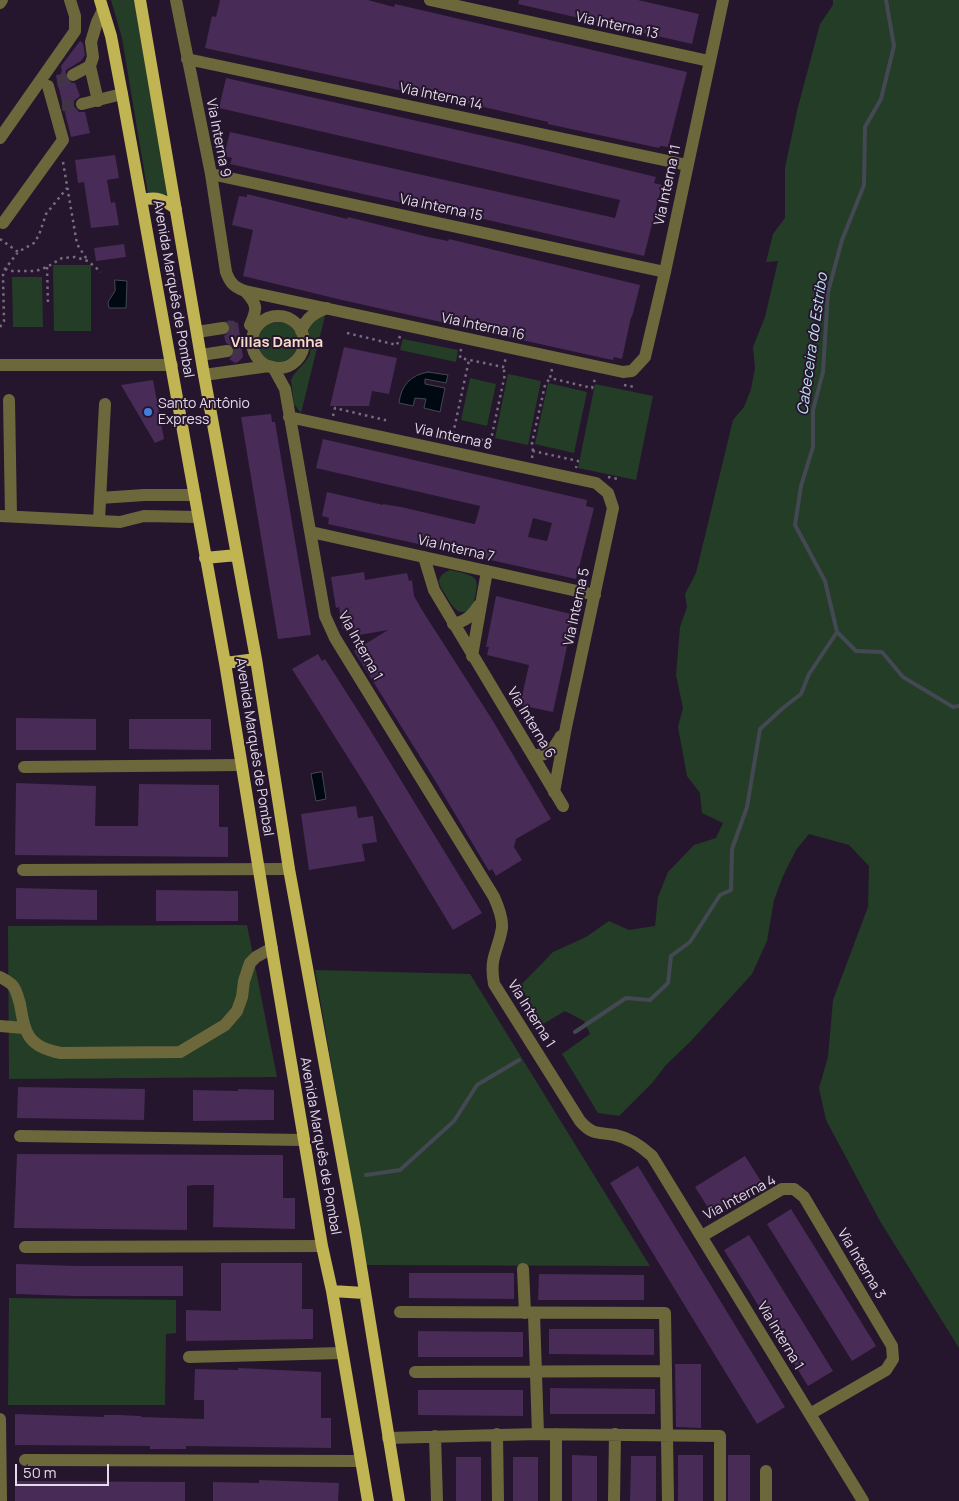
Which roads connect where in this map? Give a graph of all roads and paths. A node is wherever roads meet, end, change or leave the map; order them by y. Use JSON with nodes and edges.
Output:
{"nodes":[{"id":1,"x":70,"y":0,"type":"edge"},
{"id":2,"x":140,"y":0,"type":"edge"},
{"id":3,"x":176,"y":0,"type":"edge"},
{"id":4,"x":430,"y":0,"type":"edge"},
{"id":5,"x":723,"y":0,"type":"edge"},
{"id":6,"x":102,"y":5,"type":"edge"},
{"id":7,"x":187,"y":59,"type":"junction"},
{"id":8,"x":709,"y":61,"type":"junction"},
{"id":9,"x":90,"y":66,"type":"junction"},
{"id":10,"x":73,"y":75,"type":"tunnel mouth"},
{"id":11,"x":52,"y":83,"type":"junction"},
{"id":12,"x":33,"y":92,"type":"junction"},
{"id":13,"x":122,"y":94,"type":"junction"},
{"id":14,"x":98,"y":101,"type":"junction"},
{"id":15,"x":82,"y":104,"type":"tunnel mouth"},
{"id":16,"x":62,"y":105,"type":"dead end"},
{"id":17,"x":0,"y":138,"type":"edge"},
{"id":18,"x":62,"y":160,"type":"dead end"},
{"id":19,"x":687,"y":165,"type":"junction"},
{"id":20,"x":211,"y":174,"type":"junction"},
{"id":21,"x":67,"y":188,"type":"junction"},
{"id":22,"x":142,"y":200,"type":"junction"},
{"id":23,"x":176,"y":209,"type":"junction"},
{"id":24,"x":3,"y":224,"type":"dead end"},
{"id":25,"x":0,"y":239,"type":"edge"},
{"id":26,"x":18,"y":252,"type":"junction"},
{"id":27,"x":88,"y":260,"type":"junction"},
{"id":28,"x":47,"y":267,"type":"junction"},
{"id":29,"x":5,"y":269,"type":"junction"},
{"id":30,"x":101,"y":272,"type":"dead end"},
{"id":31,"x":665,"y":272,"type":"junction"},
{"id":32,"x":230,"y":282,"type":"joint"},
{"id":33,"x":245,"y":291,"type":"junction"},
{"id":34,"x":272,"y":295,"type":"junction"},
{"id":35,"x":300,"y":302,"type":"junction"},
{"id":36,"x":48,"y":304,"type":"dead end"},
{"id":37,"x":327,"y":308,"type":"junction"},
{"id":38,"x":271,"y":316,"type":"junction"},
{"id":39,"x":249,"y":325,"type":"junction"},
{"id":40,"x":0,"y":327,"type":"edge"},
{"id":41,"x":299,"y":327,"type":"junction"},
{"id":42,"x":223,"y":328,"type":"tunnel mouth"},
{"id":43,"x":197,"y":332,"type":"junction"},
{"id":44,"x":347,"y":333,"type":"dead end"},
{"id":45,"x":409,"y":338,"type":"dead end"},
{"id":46,"x":453,"y":347,"type":"dead end"},
{"id":47,"x":228,"y":351,"type":"tunnel mouth"},
{"id":48,"x":201,"y":355,"type":"junction"},
{"id":49,"x":469,"y":360,"type":"junction"},
{"id":50,"x":515,"y":360,"type":"dead end"},
{"id":51,"x":294,"y":362,"type":"junction"},
{"id":52,"x":0,"y":365,"type":"edge"},
{"id":53,"x":172,"y":365,"type":"junction"},
{"id":54,"x":271,"y":366,"type":"junction"},
{"id":55,"x":503,"y":367,"type":"junction"},
{"id":56,"x":552,"y":368,"type":"dead end"},
{"id":57,"x":632,"y":371,"type":"joint"},
{"id":58,"x":204,"y":375,"type":"junction"},
{"id":59,"x":550,"y":378,"type":"junction"},
{"id":60,"x":603,"y":380,"type":"dead end"},
{"id":61,"x":619,"y":384,"type":"dead end"},
{"id":62,"x":635,"y":388,"type":"dead end"},
{"id":63,"x":285,"y":389,"type":"junction"},
{"id":64,"x":9,"y":400,"type":"dead end"},
{"id":65,"x":105,"y":404,"type":"dead end"},
{"id":66,"x":289,"y":417,"type":"junction"},
{"id":67,"x":453,"y":434,"type":"dead end"},
{"id":68,"x":488,"y":441,"type":"dead end"},
{"id":69,"x":533,"y":451,"type":"dead end"},
{"id":70,"x":608,"y":493,"type":"joint"},
{"id":71,"x":195,"y":496,"type":"junction"},
{"id":72,"x":100,"y":498,"type":"junction"},
{"id":73,"x":5,"y":516,"type":"edge"},
{"id":74,"x":198,"y":517,"type":"junction"},
{"id":75,"x":99,"y":520,"type":"junction"},
{"id":76,"x":311,"y":532,"type":"junction"},
{"id":77,"x":237,"y":555,"type":"junction"},
{"id":78,"x":424,"y":557,"type":"junction"},
{"id":79,"x":205,"y":558,"type":"junction"},
{"id":80,"x":487,"y":572,"type":"junction"},
{"id":81,"x":595,"y":595,"type":"junction"},
{"id":82,"x":482,"y":601,"type":"junction"},
{"id":83,"x":453,"y":624,"type":"junction"},
{"id":84,"x":472,"y":656,"type":"junction"},
{"id":85,"x":256,"y":659,"type":"junction"},
{"id":86,"x":225,"y":663,"type":"junction"},
{"id":87,"x":566,"y":727,"type":"junction"},
{"id":88,"x":533,"y":754,"type":"junction"},
{"id":89,"x":241,"y":765,"type":"junction"},
{"id":90,"x":24,"y":767,"type":"dead end"},
{"id":91,"x":554,"y":792,"type":"junction"},
{"id":92,"x":563,"y":806,"type":"dead end"},
{"id":93,"x":289,"y":869,"type":"junction"},
{"id":94,"x":23,"y":870,"type":"dead end"},
{"id":95,"x":259,"y":870,"type":"junction"},
{"id":96,"x":272,"y":948,"type":"junction"},
{"id":97,"x":0,"y":977,"type":"edge"},
{"id":98,"x":0,"y":1026,"type":"edge"},
{"id":99,"x":24,"y":1028,"type":"junction"},
{"id":100,"x":20,"y":1136,"type":"dead end"},
{"id":101,"x":304,"y":1140,"type":"junction"},
{"id":102,"x":794,"y":1190,"type":"joint"},
{"id":103,"x":702,"y":1236,"type":"junction"},
{"id":104,"x":322,"y":1246,"type":"junction"},
{"id":105,"x":25,"y":1247,"type":"dead end"},
{"id":106,"x":523,"y":1269,"type":"dead end"},
{"id":107,"x":332,"y":1291,"type":"junction"},
{"id":108,"x":364,"y":1293,"type":"junction"},
{"id":109,"x":400,"y":1312,"type":"dead end"},
{"id":110,"x":529,"y":1313,"type":"junction"},
{"id":111,"x":342,"y":1353,"type":"junction"},
{"id":112,"x":188,"y":1356,"type":"dead end"},
{"id":113,"x":666,"y":1371,"type":"junction"},
{"id":114,"x":415,"y":1372,"type":"dead end"},
{"id":115,"x":535,"y":1373,"type":"junction"},
{"id":116,"x":810,"y":1414,"type":"junction"},
{"id":117,"x":0,"y":1420,"type":"edge"},
{"id":118,"x":497,"y":1434,"type":"junction"},
{"id":119,"x":538,"y":1434,"type":"junction"},
{"id":120,"x":556,"y":1434,"type":"junction"},
{"id":121,"x":615,"y":1434,"type":"junction"},
{"id":122,"x":435,"y":1436,"type":"junction"},
{"id":123,"x":667,"y":1436,"type":"junction"},
{"id":124,"x":388,"y":1438,"type":"junction"},
{"id":125,"x":25,"y":1460,"type":"dead end"},
{"id":126,"x":361,"y":1461,"type":"junction"},
{"id":127,"x":766,"y":1471,"type":"dead end"},
{"id":128,"x":1,"y":1501,"type":"edge"},
{"id":129,"x":368,"y":1501,"type":"edge"},
{"id":130,"x":398,"y":1501,"type":"edge"},
{"id":131,"x":437,"y":1501,"type":"edge"},
{"id":132,"x":498,"y":1501,"type":"edge"},
{"id":133,"x":556,"y":1501,"type":"edge"},
{"id":134,"x":614,"y":1501,"type":"edge"},
{"id":135,"x":668,"y":1501,"type":"edge"},
{"id":136,"x":720,"y":1501,"type":"edge"},
{"id":137,"x":766,"y":1501,"type":"edge"},
{"id":138,"x":863,"y":1501,"type":"edge"}],
"edges":[{"from":1,"to":12,"type":"street"},
{"from":2,"to":23,"type":"main road","name":"Avenida Marquês de Pombal"},
{"from":3,"to":7,"type":"street","name":"Via Interna 9"},
{"from":4,"to":8,"type":"street","name":"Via Interna 13"},
{"from":5,"to":8,"type":"street","name":"Via Interna 11"},
{"from":6,"to":9,"type":"street"},
{"from":6,"to":13,"type":"main road","name":"Avenida Marquês de Pombal"},
{"from":7,"to":19,"type":"street","name":"Via Interna 14"},
{"from":7,"to":20,"type":"street","name":"Via Interna 9"},
{"from":8,"to":19,"type":"street","name":"Via Interna 11"},
{"from":9,"to":10,"type":"street"},
{"from":9,"to":14,"type":"street"},
{"from":11,"to":12,"type":"street"},
{"from":11,"to":16,"type":"street"},
{"from":11,"to":24,"type":"street"},
{"from":12,"to":17,"type":"street"},
{"from":13,"to":14,"type":"street"},
{"from":13,"to":22,"type":"main road","name":"Avenida Marquês de Pombal"},
{"from":14,"to":15,"type":"street"},
{"from":18,"to":21,"type":"path"},
{"from":19,"to":31,"type":"street","name":"Via Interna 11"},
{"from":20,"to":31,"type":"street","name":"Via Interna 15"},
{"from":20,"to":32,"type":"street","name":"Via Interna 9"},
{"from":21,"to":26,"type":"path"},
{"from":21,"to":27,"type":"path"},
{"from":22,"to":23,"type":"main road"},
{"from":22,"to":53,"type":"main road","name":"Avenida Marquês de Pombal"},
{"from":23,"to":43,"type":"main road","name":"Avenida Marquês de Pombal"},
{"from":25,"to":26,"type":"path"},
{"from":26,"to":29,"type":"path"},
{"from":27,"to":28,"type":"path"},
{"from":27,"to":30,"type":"path"},
{"from":28,"to":29,"type":"path"},
{"from":28,"to":36,"type":"path"},
{"from":29,"to":40,"type":"path"},
{"from":31,"to":57,"type":"street","name":"Via Interna 11"},
{"from":32,"to":33,"type":"street","name":"Via Interna 16"},
{"from":33,"to":34,"type":"street","name":"Via Interna 16"},
{"from":33,"to":39,"type":"street"},
{"from":34,"to":35,"type":"street","name":"Via Interna 16"},
{"from":34,"to":38,"type":"street"},
{"from":35,"to":37,"type":"street","name":"Via Interna 16"},
{"from":35,"to":41,"type":"street"},
{"from":37,"to":41,"type":"street"},
{"from":37,"to":57,"type":"street","name":"Via Interna 16"},
{"from":38,"to":39,"type":"street"},
{"from":38,"to":41,"type":"street"},
{"from":39,"to":54,"type":"street"},
{"from":41,"to":51,"type":"street"},
{"from":42,"to":43,"type":"street"},
{"from":43,"to":48,"type":"main road","name":"Avenida Marquês de Pombal"},
{"from":44,"to":45,"type":"path"},
{"from":46,"to":49,"type":"path"},
{"from":47,"to":48,"type":"street"},
{"from":48,"to":58,"type":"main road","name":"Avenida Marquês de Pombal"},
{"from":49,"to":55,"type":"path"},
{"from":49,"to":67,"type":"path"},
{"from":50,"to":55,"type":"path"},
{"from":51,"to":54,"type":"street"},
{"from":51,"to":63,"type":"street"},
{"from":52,"to":53,"type":"street"},
{"from":53,"to":71,"type":"main road","name":"Avenida Marquês de Pombal"},
{"from":54,"to":58,"type":"street"},
{"from":54,"to":63,"type":"street"},
{"from":55,"to":68,"type":"path"},
{"from":56,"to":59,"type":"path"},
{"from":58,"to":77,"type":"main road","name":"Avenida Marquês de Pombal"},
{"from":59,"to":60,"type":"path"},
{"from":59,"to":69,"type":"path"},
{"from":61,"to":62,"type":"path"},
{"from":63,"to":66,"type":"street","name":"Via Interna 1"},
{"from":64,"to":73,"type":"street"},
{"from":65,"to":72,"type":"street"},
{"from":66,"to":70,"type":"street","name":"Via Interna 8"},
{"from":66,"to":76,"type":"street","name":"Via Interna 1"},
{"from":70,"to":81,"type":"street","name":"Via Interna 5"},
{"from":71,"to":72,"type":"street"},
{"from":71,"to":74,"type":"main road","name":"Avenida Marquês de Pombal"},
{"from":72,"to":75,"type":"street"},
{"from":73,"to":75,"type":"street"},
{"from":74,"to":75,"type":"street"},
{"from":74,"to":79,"type":"main road","name":"Avenida Marquês de Pombal"},
{"from":76,"to":78,"type":"street","name":"Via Interna 7"},
{"from":76,"to":103,"type":"street","name":"Via Interna 1"},
{"from":77,"to":79,"type":"main road"},
{"from":77,"to":85,"type":"main road","name":"Avenida Marquês de Pombal"},
{"from":78,"to":80,"type":"street","name":"Via Interna 7"},
{"from":78,"to":83,"type":"street","name":"Via Interna 6"},
{"from":79,"to":86,"type":"main road","name":"Avenida Marquês de Pombal"},
{"from":80,"to":81,"type":"street","name":"Via Interna 7"},
{"from":80,"to":82,"type":"street"},
{"from":81,"to":87,"type":"street","name":"Via Interna 5"},
{"from":82,"to":83,"type":"street"},
{"from":82,"to":84,"type":"street"},
{"from":83,"to":84,"type":"street","name":"Via Interna 6"},
{"from":84,"to":88,"type":"street","name":"Via Interna 6"},
{"from":85,"to":86,"type":"main road"},
{"from":85,"to":93,"type":"main road","name":"Avenida Marquês de Pombal"},
{"from":86,"to":89,"type":"main road","name":"Avenida Marquês de Pombal"},
{"from":87,"to":88,"type":"street","name":"Via Interna 5"},
{"from":87,"to":91,"type":"street","name":"Via Interna 5"},
{"from":88,"to":91,"type":"street","name":"Via Interna 6"},
{"from":89,"to":90,"type":"street"},
{"from":89,"to":95,"type":"main road","name":"Avenida Marquês de Pombal"},
{"from":91,"to":92,"type":"street","name":"Via Interna 6"},
{"from":93,"to":95,"type":"street"},
{"from":93,"to":108,"type":"main road","name":"Avenida Marquês de Pombal"},
{"from":94,"to":95,"type":"street"},
{"from":95,"to":96,"type":"main road","name":"Avenida Marquês de Pombal"},
{"from":96,"to":99,"type":"street"},
{"from":96,"to":101,"type":"main road","name":"Avenida Marquês de Pombal"},
{"from":97,"to":99,"type":"street"},
{"from":98,"to":99,"type":"street"},
{"from":100,"to":101,"type":"street"},
{"from":101,"to":104,"type":"main road","name":"Avenida Marquês de Pombal"},
{"from":102,"to":103,"type":"street","name":"Via Interna 4"},
{"from":102,"to":116,"type":"street","name":"Via Interna 3"},
{"from":103,"to":116,"type":"street","name":"Via Interna 1"},
{"from":104,"to":105,"type":"street"},
{"from":104,"to":107,"type":"main road","name":"Avenida Marquês de Pombal"},
{"from":106,"to":110,"type":"street"},
{"from":107,"to":108,"type":"main road"},
{"from":107,"to":111,"type":"main road","name":"Avenida Marquês de Pombal"},
{"from":108,"to":124,"type":"main road","name":"Avenida Marquês de Pombal"},
{"from":109,"to":110,"type":"street"},
{"from":110,"to":113,"type":"street"},
{"from":110,"to":115,"type":"street"},
{"from":111,"to":112,"type":"street"},
{"from":111,"to":126,"type":"main road","name":"Avenida Marquês de Pombal"},
{"from":113,"to":115,"type":"street"},
{"from":113,"to":123,"type":"street"},
{"from":114,"to":115,"type":"street"},
{"from":115,"to":119,"type":"street"},
{"from":116,"to":138,"type":"street","name":"Via Interna 1"},
{"from":117,"to":128,"type":"street"},
{"from":118,"to":119,"type":"street"},
{"from":118,"to":122,"type":"street"},
{"from":118,"to":132,"type":"street"},
{"from":119,"to":120,"type":"street"},
{"from":120,"to":121,"type":"street"},
{"from":120,"to":133,"type":"street"},
{"from":121,"to":123,"type":"street"},
{"from":121,"to":134,"type":"street"},
{"from":122,"to":124,"type":"street"},
{"from":122,"to":131,"type":"street"},
{"from":123,"to":135,"type":"street"},
{"from":123,"to":136,"type":"street"},
{"from":124,"to":130,"type":"main road","name":"Avenida Marquês de Pombal"},
{"from":125,"to":126,"type":"street"},
{"from":126,"to":129,"type":"main road","name":"Avenida Marquês de Pombal"},
{"from":127,"to":137,"type":"street"}]}
